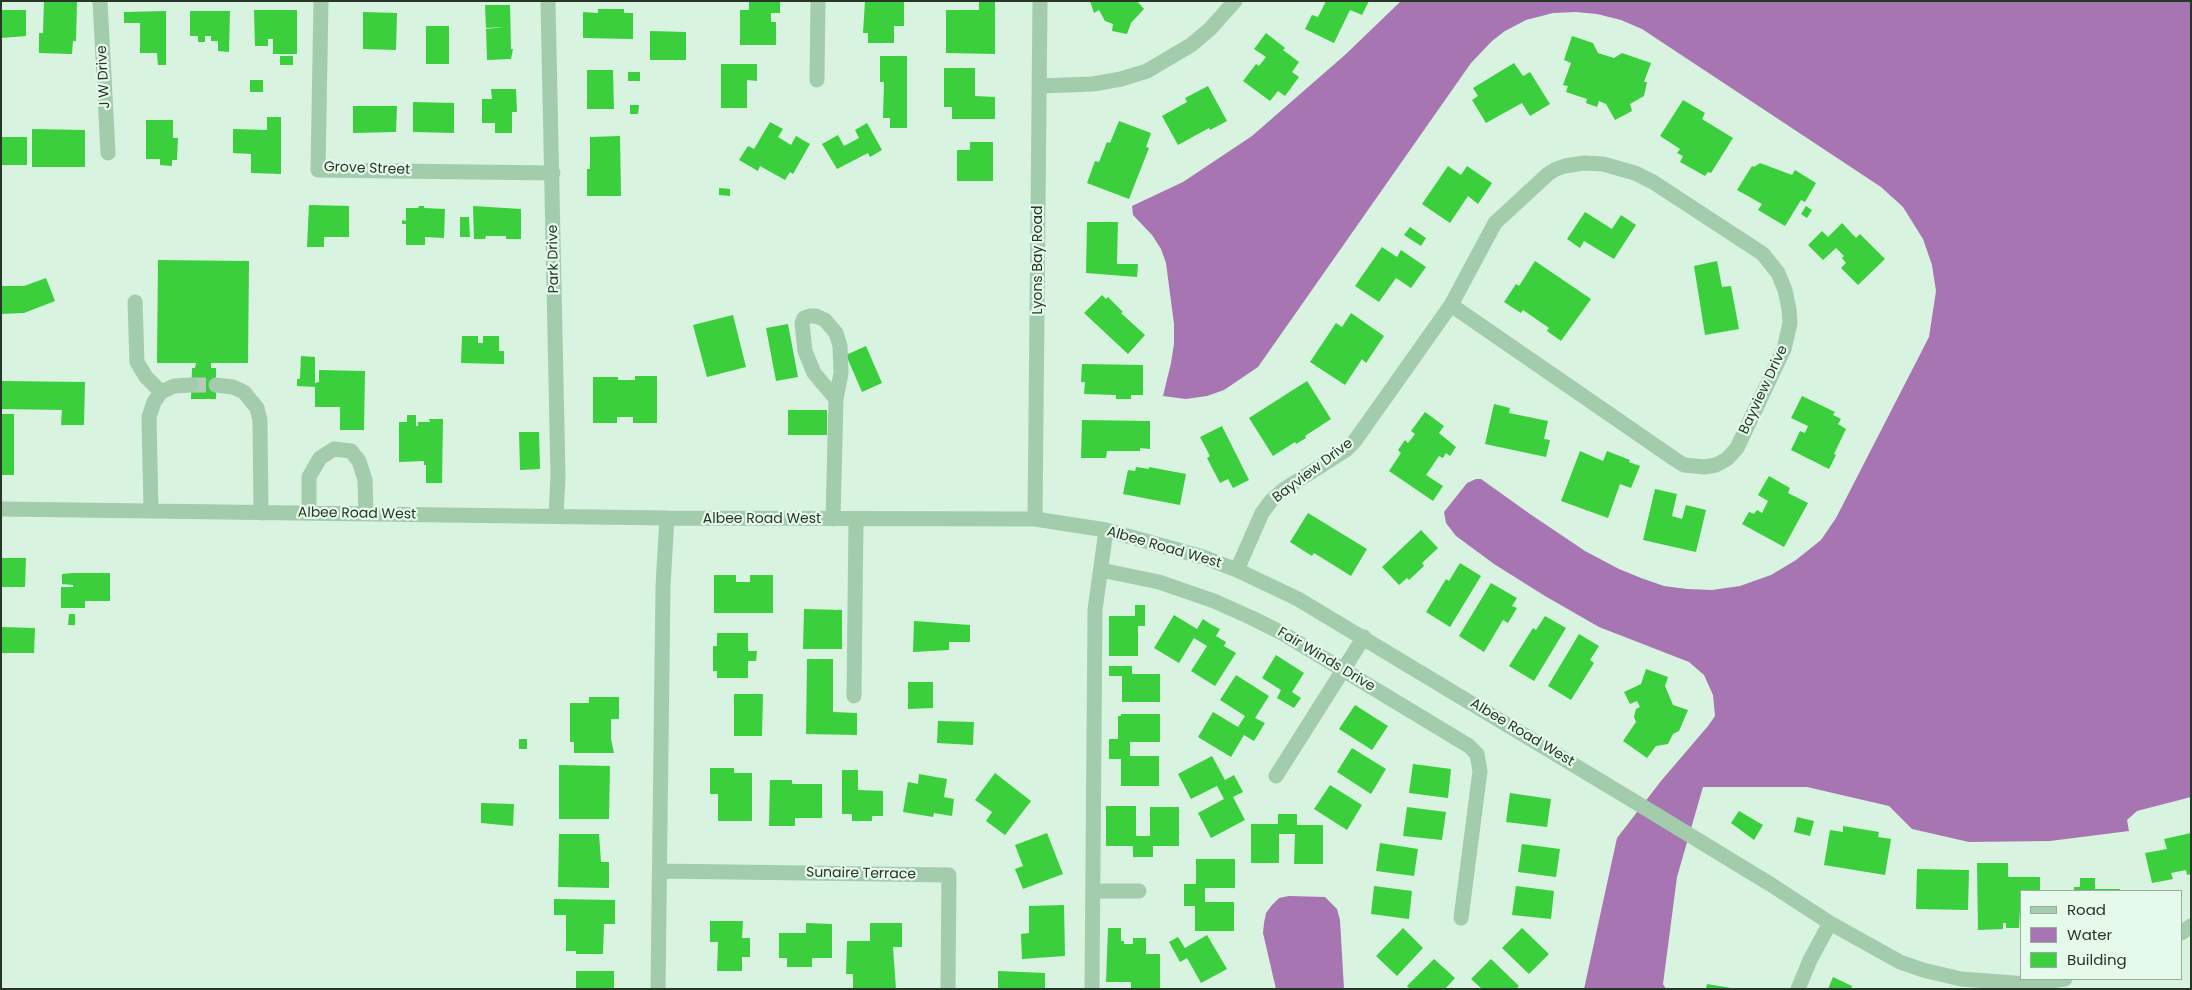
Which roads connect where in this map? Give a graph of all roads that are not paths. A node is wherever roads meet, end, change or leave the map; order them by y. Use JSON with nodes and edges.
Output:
{"nodes":[{"id":1,"x":100,"y":1,"type":"edge"},
{"id":2,"x":320,"y":1,"type":"edge"},
{"id":3,"x":548,"y":1,"type":"edge"},
{"id":4,"x":818,"y":1,"type":"edge"},
{"id":5,"x":1040,"y":1,"type":"edge"},
{"id":6,"x":1235,"y":1,"type":"edge"},
{"id":7,"x":817,"y":80,"type":"dead end"},
{"id":8,"x":1039,"y":86,"type":"junction"},
{"id":9,"x":108,"y":153,"type":"dead end"},
{"id":10,"x":553,"y":173,"type":"junction"},
{"id":11,"x":135,"y":302,"type":"dead end"},
{"id":12,"x":1451,"y":305,"type":"junction"},
{"id":13,"x":191,"y":385,"type":"tunnel mouth"},
{"id":14,"x":216,"y":385,"type":"tunnel mouth"},
{"id":15,"x":161,"y":392,"type":"junction"},
{"id":16,"x":836,"y":399,"type":"junction"},
{"id":17,"x":1,"y":509,"type":"edge"},
{"id":18,"x":151,"y":511,"type":"junction"},
{"id":19,"x":261,"y":512,"type":"junction"},
{"id":20,"x":309,"y":513,"type":"junction"},
{"id":21,"x":366,"y":514,"type":"junction"},
{"id":22,"x":556,"y":516,"type":"junction"},
{"id":23,"x":667,"y":518,"type":"junction"},
{"id":24,"x":833,"y":519,"type":"junction"},
{"id":25,"x":856,"y":519,"type":"junction"},
{"id":26,"x":1035,"y":520,"type":"junction"},
{"id":27,"x":1106,"y":530,"type":"junction"},
{"id":28,"x":1100,"y":570,"type":"junction"},
{"id":29,"x":1237,"y":570,"type":"junction"},
{"id":30,"x":1364,"y":637,"type":"junction"},
{"id":31,"x":1343,"y":670,"type":"junction"},
{"id":32,"x":854,"y":696,"type":"dead end"},
{"id":33,"x":1276,"y":776,"type":"dead end"},
{"id":34,"x":660,"y":871,"type":"junction"},
{"id":35,"x":1093,"y":891,"type":"junction"},
{"id":36,"x":1139,"y":891,"type":"dead end"},
{"id":37,"x":1461,"y":918,"type":"dead end"},
{"id":38,"x":1830,"y":923,"type":"junction"},
{"id":39,"x":2060,"y":980,"type":"edge"},
{"id":40,"x":2027,"y":986,"type":"edge"},
{"id":41,"x":658,"y":989,"type":"edge"},
{"id":42,"x":948,"y":989,"type":"edge"},
{"id":43,"x":1092,"y":989,"type":"edge"},
{"id":44,"x":1798,"y":989,"type":"edge"}],
"edges":[{"from":1,"to":9,"type":"street","name":"J W Drive"},
{"from":2,"to":10,"type":"street","name":"Grove Street"},
{"from":3,"to":10,"type":"street","name":"Park Drive"},
{"from":4,"to":7,"type":"street"},
{"from":5,"to":8,"type":"street","name":"Lyons Bay Road"},
{"from":6,"to":8,"type":"street"},
{"from":8,"to":26,"type":"street","name":"Lyons Bay Road"},
{"from":10,"to":22,"type":"street","name":"Park Drive"},
{"from":11,"to":15,"type":"street"},
{"from":12,"to":12,"type":"street","name":"Bayview Drive"},
{"from":12,"to":29,"type":"street","name":"Bayview Drive"},
{"from":13,"to":15,"type":"street"},
{"from":14,"to":19,"type":"street"},
{"from":15,"to":18,"type":"street"},
{"from":16,"to":16,"type":"street"},
{"from":16,"to":24,"type":"street"},
{"from":17,"to":18,"type":"street","name":"Albee Road West"},
{"from":18,"to":19,"type":"street","name":"Albee Road West"},
{"from":19,"to":20,"type":"street","name":"Albee Road West"},
{"from":20,"to":21,"type":"street","name":"Albee Road West"},
{"from":20,"to":21,"type":"street"},
{"from":21,"to":22,"type":"street","name":"Albee Road West"},
{"from":22,"to":23,"type":"street","name":"Albee Road West"},
{"from":23,"to":24,"type":"street","name":"Albee Road West"},
{"from":23,"to":34,"type":"street"},
{"from":24,"to":25,"type":"street","name":"Albee Road West"},
{"from":25,"to":26,"type":"street","name":"Albee Road West"},
{"from":25,"to":32,"type":"street"},
{"from":26,"to":27,"type":"street","name":"Albee Road West"},
{"from":27,"to":28,"type":"street"},
{"from":27,"to":29,"type":"street","name":"Albee Road West"},
{"from":28,"to":31,"type":"street","name":"Fair Winds Drive"},
{"from":28,"to":35,"type":"street"},
{"from":29,"to":30,"type":"street","name":"Albee Road West"},
{"from":30,"to":31,"type":"street"},
{"from":30,"to":38,"type":"street","name":"Albee Road West"},
{"from":31,"to":33,"type":"street"},
{"from":31,"to":37,"type":"street","name":"Fair Winds Drive"},
{"from":34,"to":41,"type":"street"},
{"from":34,"to":42,"type":"street","name":"Sunaire Terrace"},
{"from":35,"to":36,"type":"street"},
{"from":35,"to":43,"type":"street"},
{"from":38,"to":40,"type":"street","name":"Albee Road West"},
{"from":38,"to":44,"type":"street"},
{"from":39,"to":40,"type":"street","name":"Albee Road West"}]}
